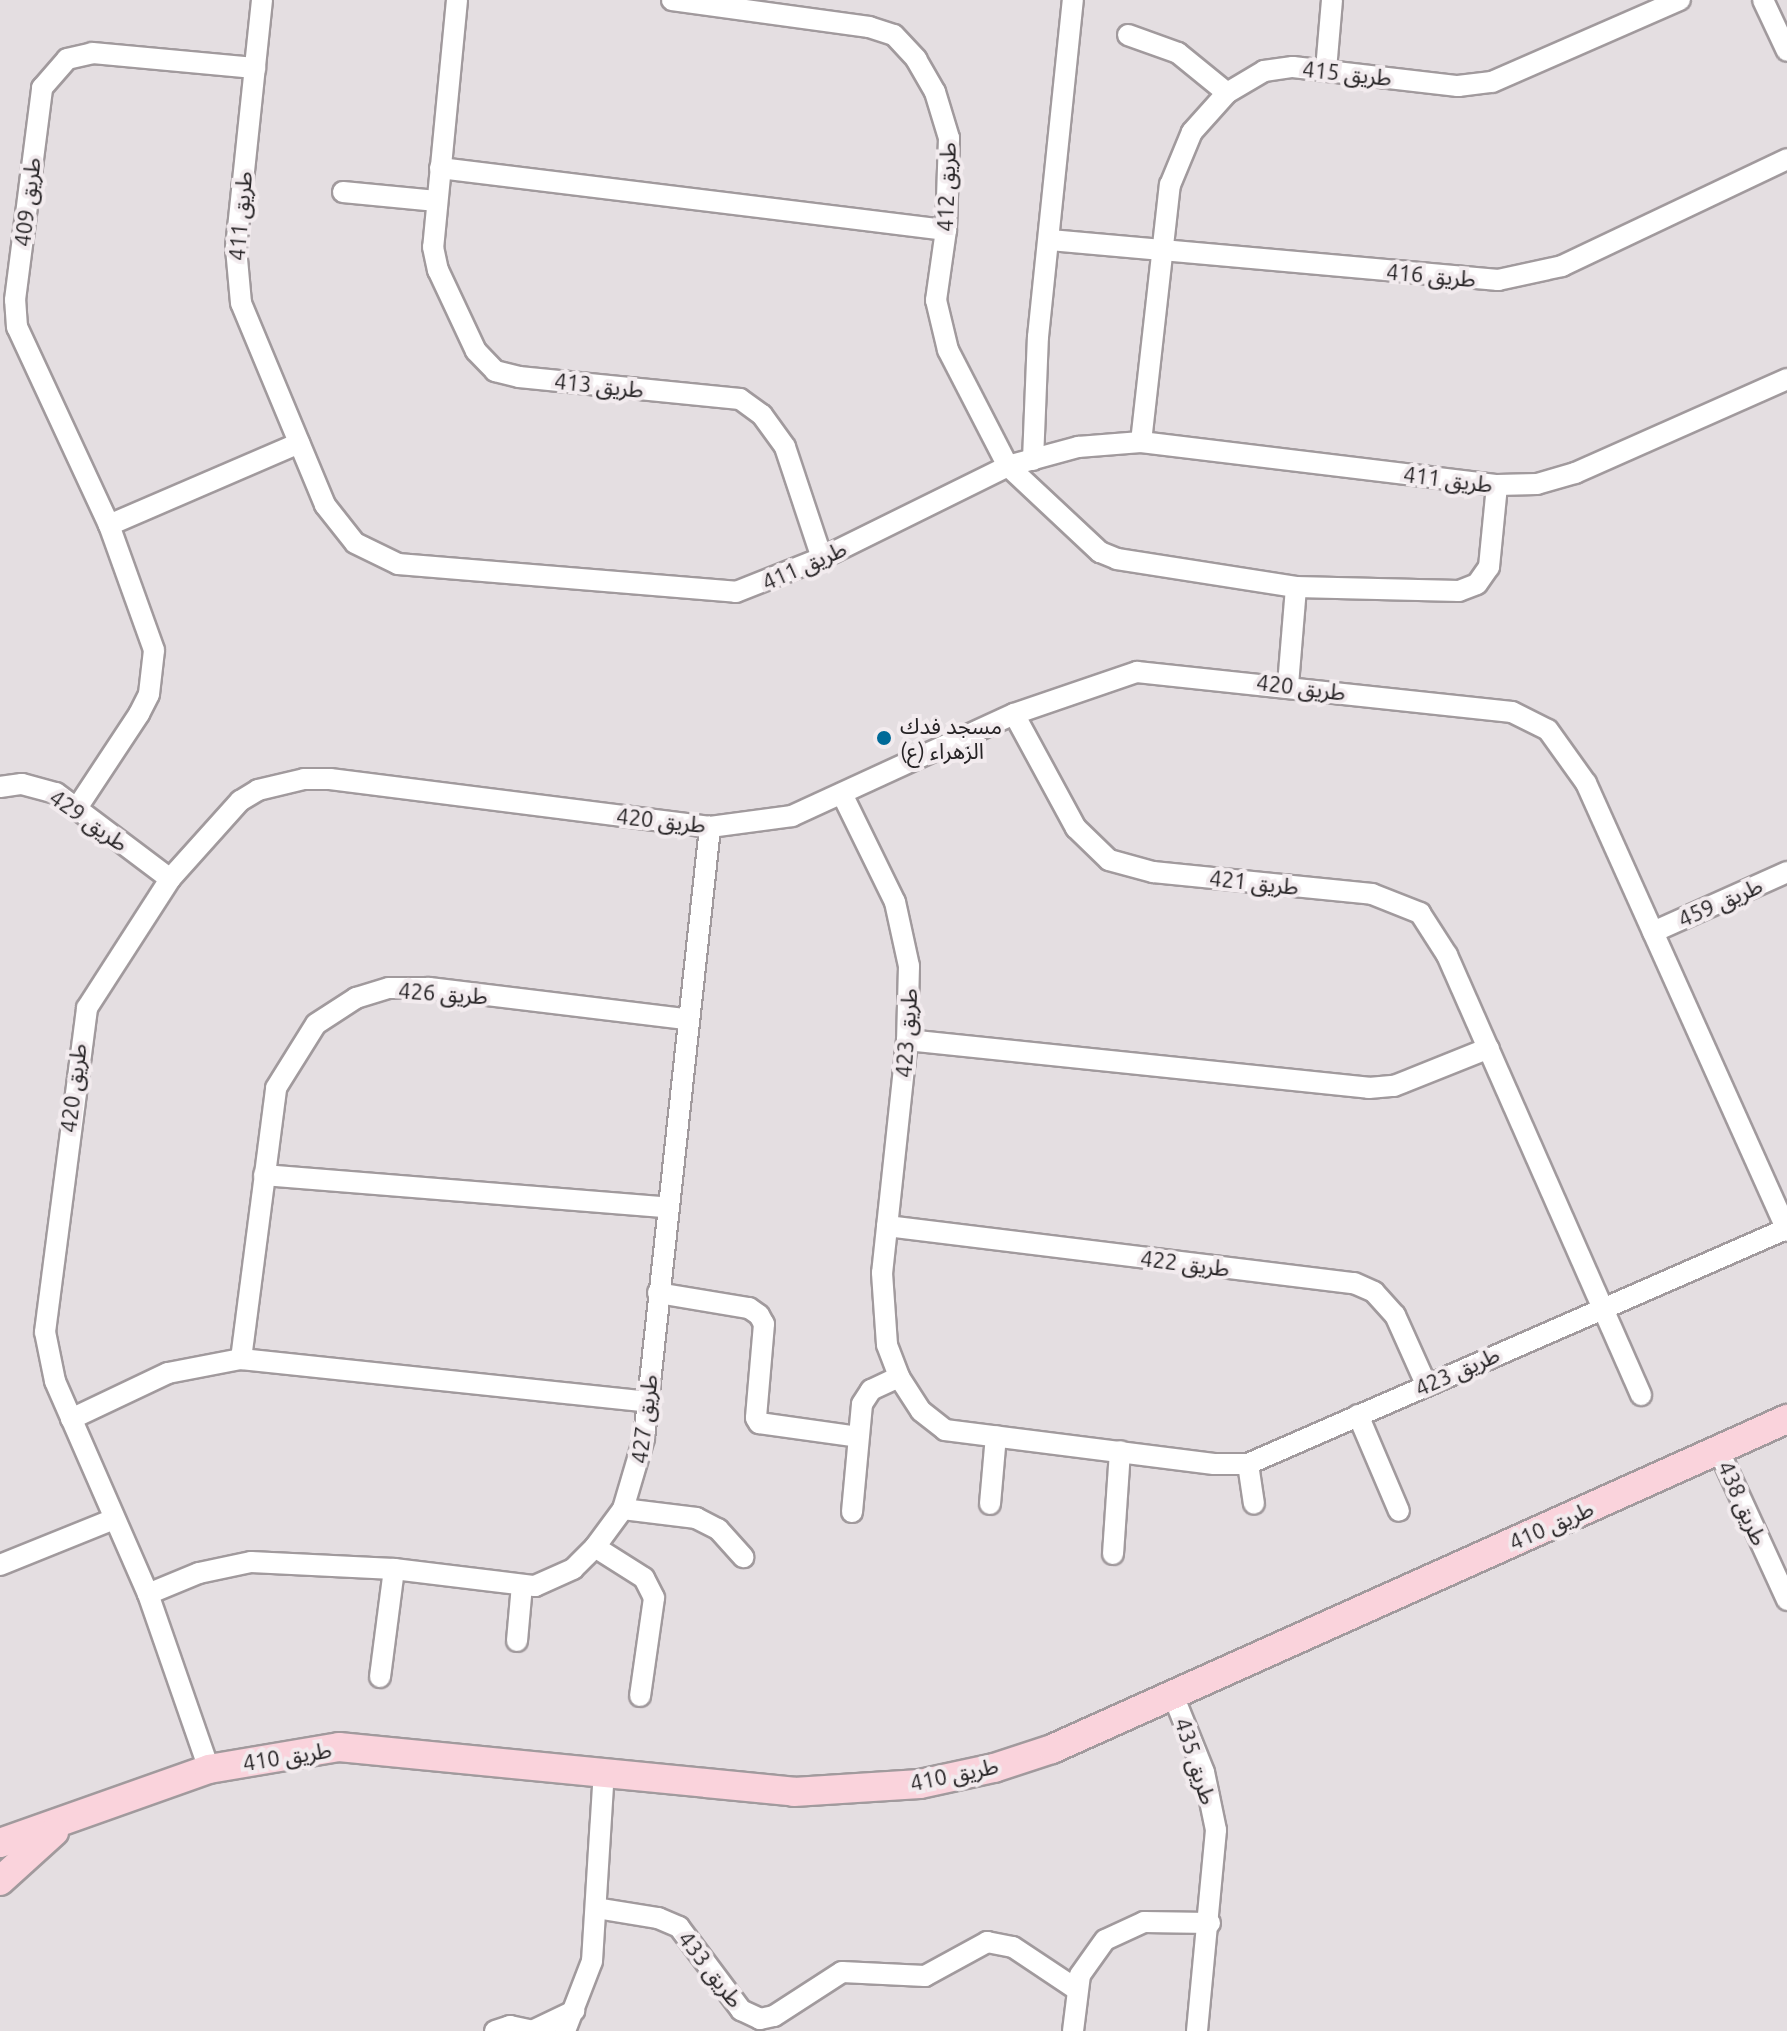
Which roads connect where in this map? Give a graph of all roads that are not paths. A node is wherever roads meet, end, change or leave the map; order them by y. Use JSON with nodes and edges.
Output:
{"nodes":[{"id":1,"x":262,"y":0,"type":"edge"},
{"id":2,"x":457,"y":0,"type":"edge"},
{"id":3,"x":672,"y":0,"type":"edge"},
{"id":4,"x":1073,"y":0,"type":"edge"},
{"id":5,"x":1332,"y":0,"type":"edge"},
{"id":6,"x":1680,"y":0,"type":"edge"},
{"id":7,"x":1763,"y":0,"type":"edge"},
{"id":8,"x":1128,"y":35,"type":"dead end"},
{"id":9,"x":1787,"y":51,"type":"edge"},
{"id":10,"x":255,"y":68,"type":"junction"},
{"id":11,"x":1326,"y":70,"type":"junction"},
{"id":12,"x":1227,"y":93,"type":"junction"},
{"id":13,"x":1787,"y":159,"type":"edge"},
{"id":14,"x":440,"y":168,"type":"junction"},
{"id":15,"x":343,"y":192,"type":"dead end"},
{"id":16,"x":437,"y":201,"type":"junction"},
{"id":17,"x":946,"y":230,"type":"junction"},
{"id":18,"x":1050,"y":240,"type":"junction"},
{"id":19,"x":1162,"y":251,"type":"junction"},
{"id":20,"x":1787,"y":379,"type":"edge"},
{"id":21,"x":1141,"y":442,"type":"junction"},
{"id":22,"x":299,"y":443,"type":"junction"},
{"id":23,"x":1033,"y":460,"type":"junction"},
{"id":24,"x":1008,"y":466,"type":"junction"},
{"id":25,"x":1497,"y":485,"type":"junction"},
{"id":26,"x":109,"y":525,"type":"junction"},
{"id":27,"x":822,"y":558,"type":"junction"},
{"id":28,"x":1296,"y":587,"type":"junction"},
{"id":29,"x":1288,"y":685,"type":"junction"},
{"id":30,"x":1014,"y":714,"type":"junction"},
{"id":31,"x":0,"y":787,"type":"edge"},
{"id":32,"x":843,"y":796,"type":"junction"},
{"id":33,"x":77,"y":808,"type":"junction"},
{"id":34,"x":710,"y":827,"type":"junction"},
{"id":35,"x":1787,"y":872,"type":"edge"},
{"id":36,"x":170,"y":879,"type":"junction"},
{"id":37,"x":1653,"y":932,"type":"junction"},
{"id":38,"x":686,"y":1019,"type":"junction"},
{"id":39,"x":907,"y":1040,"type":"junction"},
{"id":40,"x":1489,"y":1048,"type":"junction"},
{"id":41,"x":264,"y":1175,"type":"junction"},
{"id":42,"x":666,"y":1207,"type":"junction"},
{"id":43,"x":887,"y":1226,"type":"junction"},
{"id":44,"x":1787,"y":1230,"type":"edge"},
{"id":45,"x":658,"y":1293,"type":"junction"},
{"id":46,"x":1602,"y":1308,"type":"junction"},
{"id":47,"x":241,"y":1359,"type":"junction"},
{"id":48,"x":899,"y":1377,"type":"junction"},
{"id":49,"x":1426,"y":1384,"type":"junction"},
{"id":50,"x":1641,"y":1395,"type":"dead end"},
{"id":51,"x":647,"y":1402,"type":"junction"},
{"id":52,"x":1358,"y":1415,"type":"junction"},
{"id":53,"x":71,"y":1419,"type":"junction"},
{"id":54,"x":1787,"y":1419,"type":"edge"},
{"id":55,"x":996,"y":1436,"type":"junction"},
{"id":56,"x":858,"y":1437,"type":"junction"},
{"id":57,"x":1718,"y":1449,"type":"junction"},
{"id":58,"x":1120,"y":1451,"type":"junction"},
{"id":59,"x":1248,"y":1464,"type":"junction"},
{"id":60,"x":990,"y":1504,"type":"dead end"},
{"id":61,"x":1254,"y":1504,"type":"dead end"},
{"id":62,"x":623,"y":1509,"type":"junction"},
{"id":63,"x":1399,"y":1511,"type":"dead end"},
{"id":64,"x":852,"y":1512,"type":"dead end"},
{"id":65,"x":114,"y":1519,"type":"junction"},
{"id":66,"x":595,"y":1547,"type":"junction"},
{"id":67,"x":1113,"y":1554,"type":"dead end"},
{"id":68,"x":743,"y":1557,"type":"dead end"},
{"id":69,"x":0,"y":1565,"type":"edge"},
{"id":70,"x":394,"y":1569,"type":"junction"},
{"id":71,"x":522,"y":1585,"type":"junction"},
{"id":72,"x":148,"y":1594,"type":"junction"},
{"id":73,"x":1787,"y":1600,"type":"edge"},
{"id":74,"x":517,"y":1641,"type":"dead end"},
{"id":75,"x":380,"y":1677,"type":"dead end"},
{"id":76,"x":1173,"y":1695,"type":"junction"},
{"id":77,"x":640,"y":1696,"type":"dead end"},
{"id":78,"x":209,"y":1769,"type":"junction"},
{"id":79,"x":604,"y":1772,"type":"junction"},
{"id":80,"x":63,"y":1824,"type":"junction"},
{"id":81,"x":0,"y":1843,"type":"edge"},
{"id":82,"x":0,"y":1881,"type":"edge"},
{"id":83,"x":596,"y":1908,"type":"junction"},
{"id":84,"x":1210,"y":1923,"type":"junction"},
{"id":85,"x":1076,"y":1989,"type":"junction"},
{"id":86,"x":574,"y":2011,"type":"junction"},
{"id":87,"x":495,"y":2031,"type":"edge"},
{"id":88,"x":532,"y":2031,"type":"edge"},
{"id":89,"x":565,"y":2031,"type":"edge"},
{"id":90,"x":1073,"y":2031,"type":"edge"},
{"id":91,"x":1197,"y":2031,"type":"edge"}],
"edges":[{"from":1,"to":10,"type":"street","name":"طريق 411"},
{"from":2,"to":14,"type":"street","name":"طريق 413"},
{"from":3,"to":17,"type":"street","name":"طريق 412"},
{"from":4,"to":18,"type":"street"},
{"from":5,"to":11,"type":"street"},
{"from":6,"to":11,"type":"street","name":"طريق 415"},
{"from":7,"to":9,"type":"street"},
{"from":8,"to":12,"type":"street"},
{"from":10,"to":22,"type":"street","name":"طريق 411"},
{"from":10,"to":26,"type":"street","name":"طريق 409"},
{"from":11,"to":12,"type":"street","name":"طريق 415"},
{"from":12,"to":19,"type":"street","name":"طريق 415"},
{"from":13,"to":19,"type":"street","name":"طريق 416"},
{"from":14,"to":16,"type":"street","name":"طريق 413"},
{"from":14,"to":17,"type":"street"},
{"from":15,"to":16,"type":"street"},
{"from":16,"to":27,"type":"street","name":"طريق 413"},
{"from":17,"to":24,"type":"street","name":"طريق 412"},
{"from":18,"to":19,"type":"street","name":"طريق 416"},
{"from":18,"to":23,"type":"street"},
{"from":19,"to":21,"type":"street","name":"طريق 415"},
{"from":20,"to":25,"type":"street","name":"طريق 411"},
{"from":21,"to":23,"type":"street","name":"طريق 411"},
{"from":21,"to":25,"type":"street","name":"طريق 411"},
{"from":22,"to":26,"type":"street"},
{"from":22,"to":27,"type":"street","name":"طريق 411"},
{"from":23,"to":24,"type":"street","name":"طريق 411"},
{"from":24,"to":27,"type":"street","name":"طريق 411"},
{"from":24,"to":28,"type":"street"},
{"from":25,"to":28,"type":"street"},
{"from":26,"to":33,"type":"street","name":"طريق 409"},
{"from":28,"to":29,"type":"street"},
{"from":29,"to":30,"type":"street","name":"طريق 420"},
{"from":29,"to":37,"type":"street","name":"طريق 420"},
{"from":30,"to":32,"type":"street","name":"طريق 420"},
{"from":30,"to":40,"type":"street","name":"طريق 421"},
{"from":31,"to":33,"type":"street","name":"طريق 429"},
{"from":32,"to":34,"type":"street","name":"طريق 420"},
{"from":32,"to":39,"type":"street","name":"طريق 423"},
{"from":33,"to":36,"type":"street","name":"طريق 429"},
{"from":34,"to":36,"type":"street","name":"طريق 420"},
{"from":34,"to":38,"type":"street","name":"طريق 427"},
{"from":35,"to":37,"type":"street","name":"طريق 459"},
{"from":36,"to":53,"type":"street","name":"طريق 420"},
{"from":37,"to":44,"type":"street","name":"طريق 420"},
{"from":38,"to":41,"type":"street","name":"طريق 426"},
{"from":38,"to":42,"type":"street","name":"طريق 427"},
{"from":39,"to":40,"type":"street"},
{"from":39,"to":43,"type":"street","name":"طريق 423"},
{"from":40,"to":46,"type":"street","name":"طريق 421"},
{"from":41,"to":42,"type":"street"},
{"from":41,"to":47,"type":"street","name":"طريق 426"},
{"from":42,"to":45,"type":"street","name":"طريق 427"},
{"from":43,"to":48,"type":"street","name":"طريق 423"},
{"from":43,"to":49,"type":"street","name":"طريق 422"},
{"from":44,"to":46,"type":"street","name":"طريق 423"},
{"from":45,"to":51,"type":"street","name":"طريق 427"},
{"from":45,"to":56,"type":"street"},
{"from":46,"to":49,"type":"street","name":"طريق 423"},
{"from":46,"to":50,"type":"street","name":"طريق 421"},
{"from":47,"to":51,"type":"street"},
{"from":47,"to":53,"type":"street"},
{"from":48,"to":55,"type":"street","name":"طريق 423"},
{"from":48,"to":56,"type":"street"},
{"from":49,"to":52,"type":"street","name":"طريق 423"},
{"from":51,"to":62,"type":"street","name":"طريق 427"},
{"from":52,"to":59,"type":"street","name":"طريق 423"},
{"from":52,"to":63,"type":"street"},
{"from":53,"to":65,"type":"street","name":"طريق 420"},
{"from":54,"to":57,"type":"street","name":"طريق 410"},
{"from":55,"to":58,"type":"street","name":"طريق 423"},
{"from":55,"to":60,"type":"street"},
{"from":56,"to":64,"type":"street"},
{"from":57,"to":73,"type":"street","name":"طريق 438"},
{"from":57,"to":76,"type":"street","name":"طريق 410"},
{"from":58,"to":59,"type":"street","name":"طريق 423"},
{"from":58,"to":67,"type":"street"},
{"from":59,"to":61,"type":"street"},
{"from":62,"to":66,"type":"street","name":"طريق 427"},
{"from":62,"to":68,"type":"street"},
{"from":65,"to":69,"type":"street"},
{"from":65,"to":72,"type":"street","name":"طريق 420"},
{"from":66,"to":71,"type":"street","name":"طريق 427"},
{"from":66,"to":77,"type":"street"},
{"from":70,"to":71,"type":"street","name":"طريق 427"},
{"from":70,"to":72,"type":"street","name":"طريق 427"},
{"from":70,"to":75,"type":"street"},
{"from":71,"to":74,"type":"street"},
{"from":72,"to":78,"type":"street","name":"طريق 420"},
{"from":76,"to":79,"type":"street","name":"طريق 410"},
{"from":76,"to":84,"type":"street","name":"طريق 435"},
{"from":78,"to":79,"type":"street","name":"طريق 410"},
{"from":78,"to":80,"type":"street","name":"طريق 410"},
{"from":79,"to":83,"type":"street"},
{"from":80,"to":81,"type":"street","name":"طريق 410"},
{"from":80,"to":82,"type":"street","name":"طريق 410"},
{"from":83,"to":85,"type":"street","name":"طريق 433"},
{"from":83,"to":86,"type":"street"},
{"from":84,"to":85,"type":"street"},
{"from":84,"to":91,"type":"street","name":"طريق 435"},
{"from":85,"to":90,"type":"street"},
{"from":86,"to":88,"type":"street"},
{"from":86,"to":89,"type":"street"},
{"from":87,"to":88,"type":"street"}]}
